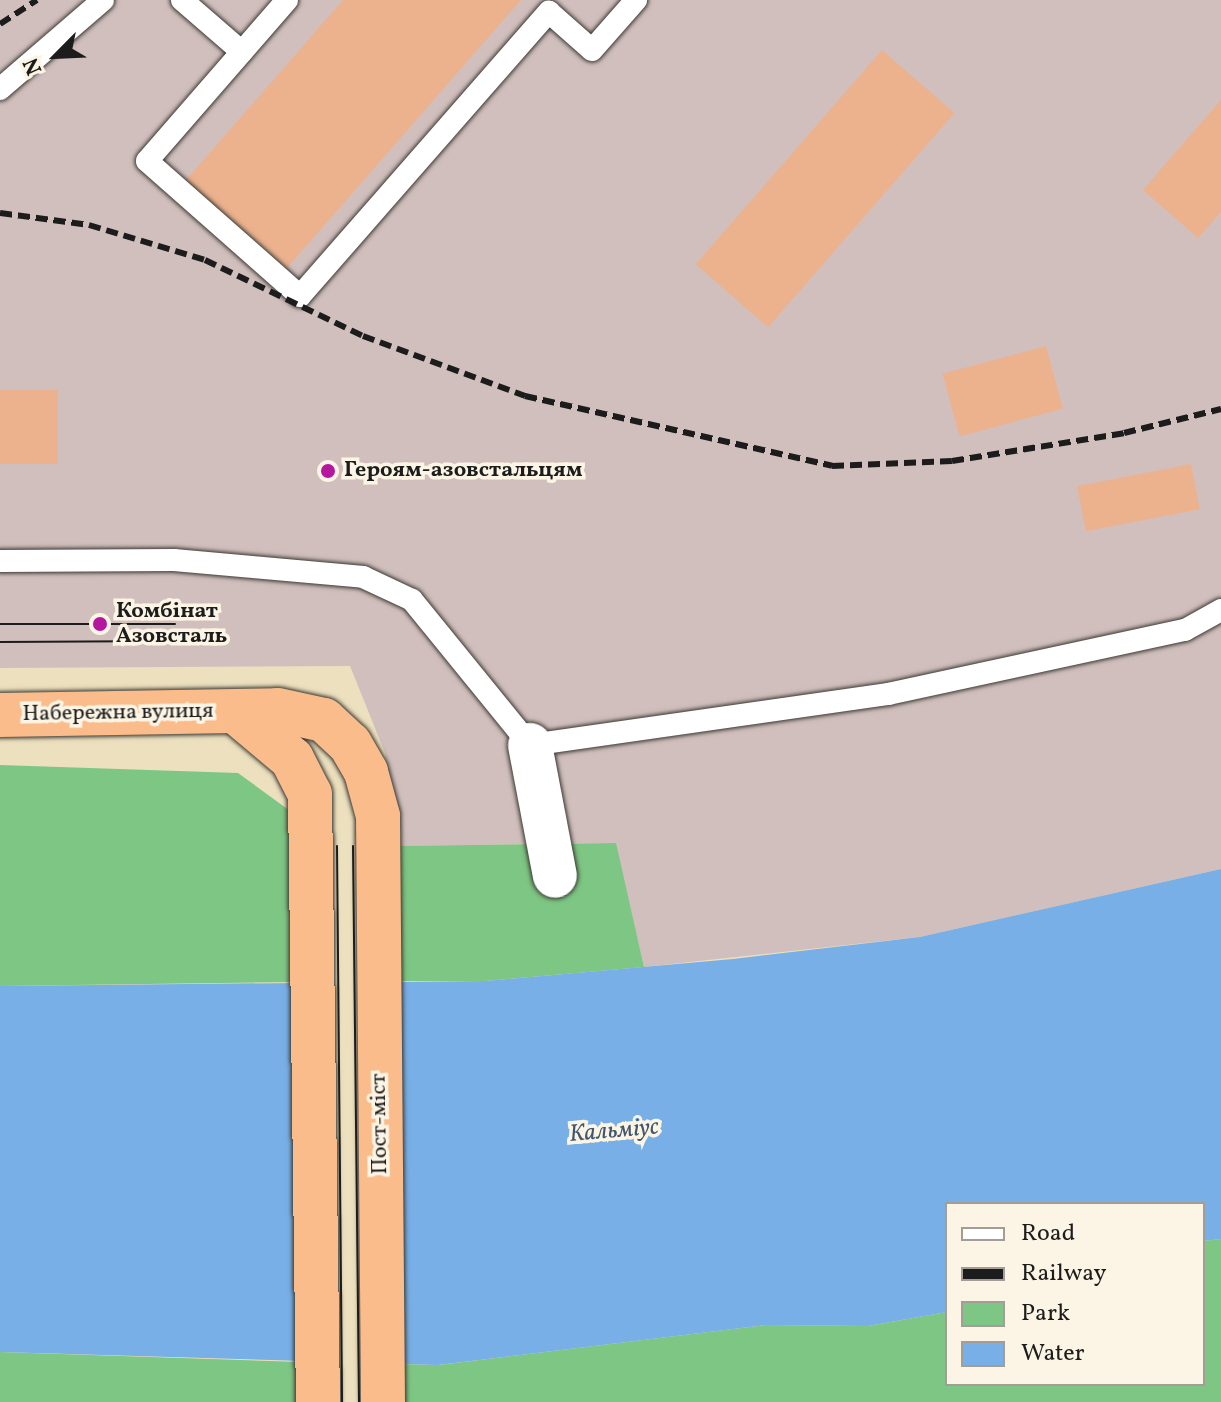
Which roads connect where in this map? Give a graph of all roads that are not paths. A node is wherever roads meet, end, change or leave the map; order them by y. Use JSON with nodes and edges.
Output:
{"nodes":[{"id":1,"x":103,"y":0,"type":"edge"},
{"id":2,"x":182,"y":0,"type":"edge"},
{"id":3,"x":287,"y":0,"type":"edge"},
{"id":4,"x":636,"y":0,"type":"edge"},
{"id":5,"x":242,"y":52,"type":"junction"},
{"id":6,"x":0,"y":89,"type":"edge"},
{"id":7,"x":0,"y":561,"type":"edge"},
{"id":8,"x":1221,"y":610,"type":"edge"},
{"id":9,"x":236,"y":712,"type":"junction"},
{"id":10,"x":0,"y":715,"type":"edge"},
{"id":11,"x":530,"y":745,"type":"junction"},
{"id":12,"x":378,"y":846,"type":"joint"},
{"id":13,"x":555,"y":876,"type":"dead end"},
{"id":14,"x":318,"y":1402,"type":"edge"},
{"id":15,"x":383,"y":1402,"type":"edge"}],
"edges":[{"from":1,"to":6,"type":"lane"},
{"from":2,"to":5,"type":"lane"},
{"from":3,"to":5,"type":"lane"},
{"from":4,"to":5,"type":"lane"},
{"from":7,"to":11,"type":"lane"},
{"from":8,"to":11,"type":"lane"},
{"from":9,"to":10,"type":"highway","name":"Набережна вулиця"},
{"from":9,"to":12,"type":"highway","name":"Набережна вулиця"},
{"from":9,"to":14,"type":"highway"},
{"from":11,"to":13,"type":"street"},
{"from":12,"to":15,"type":"highway","name":"Пост-міст"}]}
